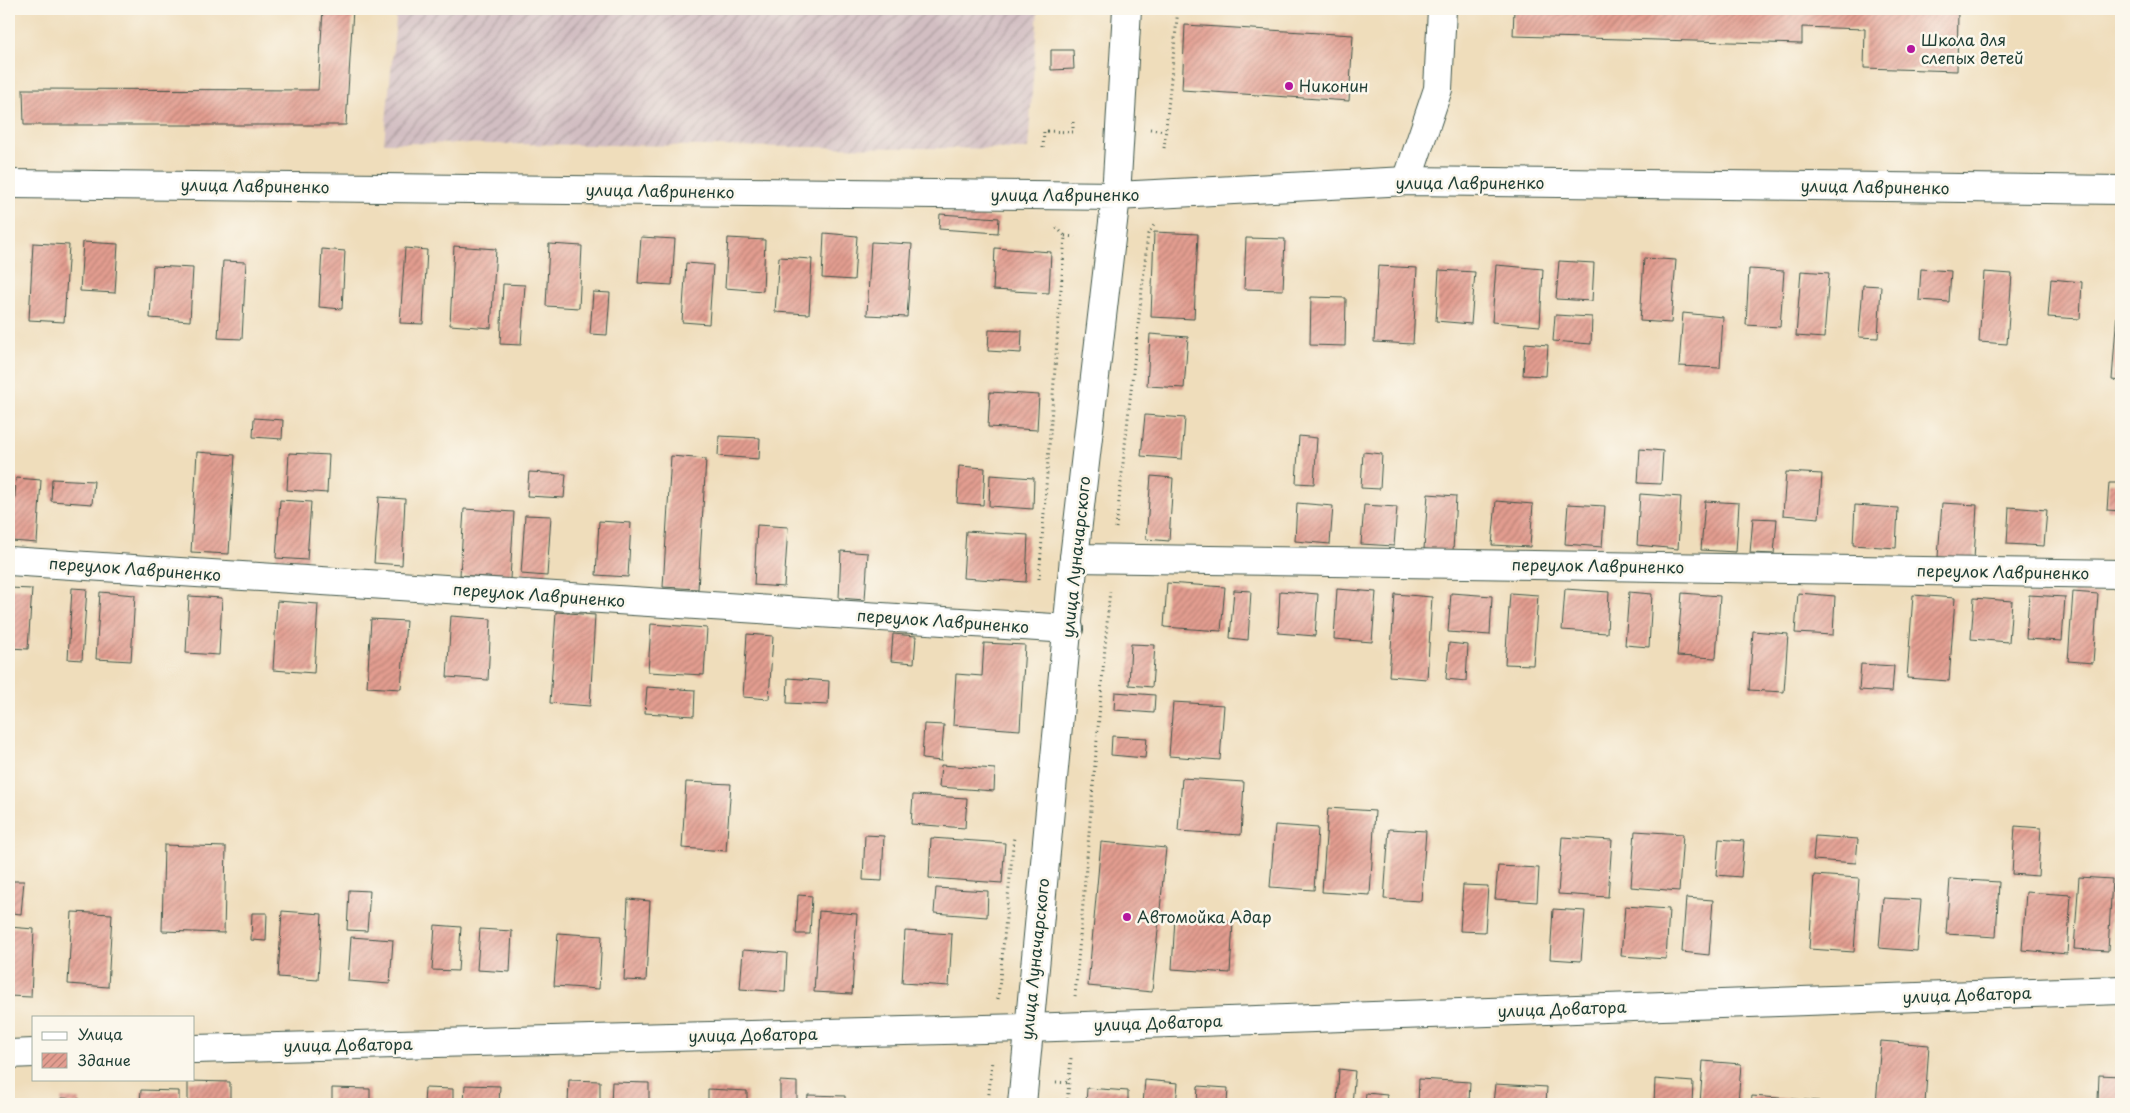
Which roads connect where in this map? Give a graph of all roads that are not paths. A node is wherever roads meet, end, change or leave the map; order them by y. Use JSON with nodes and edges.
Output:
{"nodes":[{"id":1,"x":1127,"y":9,"type":"edge"},
{"id":2,"x":1442,"y":9,"type":"edge"},
{"id":3,"x":1407,"y":182,"type":"junction"},
{"id":4,"x":9,"y":184,"type":"edge"},
{"id":5,"x":2121,"y":190,"type":"edge"},
{"id":6,"x":1116,"y":196,"type":"junction"},
{"id":7,"x":1074,"y":558,"type":"junction"},
{"id":8,"x":9,"y":561,"type":"edge"},
{"id":9,"x":2121,"y":574,"type":"edge"},
{"id":10,"x":1069,"y":629,"type":"junction"},
{"id":11,"x":2121,"y":990,"type":"edge"},
{"id":12,"x":1027,"y":1028,"type":"junction"},
{"id":13,"x":195,"y":1049,"type":"edge"},
{"id":14,"x":32,"y":1053,"type":"edge"},
{"id":15,"x":9,"y":1054,"type":"edge"},
{"id":16,"x":1022,"y":1104,"type":"edge"}],
"edges":[{"from":1,"to":6,"type":"street","name":"улица Луначарского"},
{"from":2,"to":3,"type":"street"},
{"from":3,"to":5,"type":"street","name":"улица Лавриненко"},
{"from":3,"to":6,"type":"street","name":"улица Лавриненко"},
{"from":4,"to":6,"type":"street","name":"улица Лавриненко"},
{"from":6,"to":7,"type":"street","name":"улица Луначарского"},
{"from":7,"to":9,"type":"street","name":"переулок Лавриненко"},
{"from":7,"to":10,"type":"street","name":"улица Луначарского"},
{"from":8,"to":10,"type":"street","name":"переулок Лавриненко"},
{"from":10,"to":12,"type":"street","name":"улица Луначарского"},
{"from":11,"to":12,"type":"street","name":"улица Доватора"},
{"from":12,"to":13,"type":"street","name":"улица Доватора"},
{"from":12,"to":16,"type":"street","name":"улица Луначарского"},
{"from":14,"to":15,"type":"street"}]}
